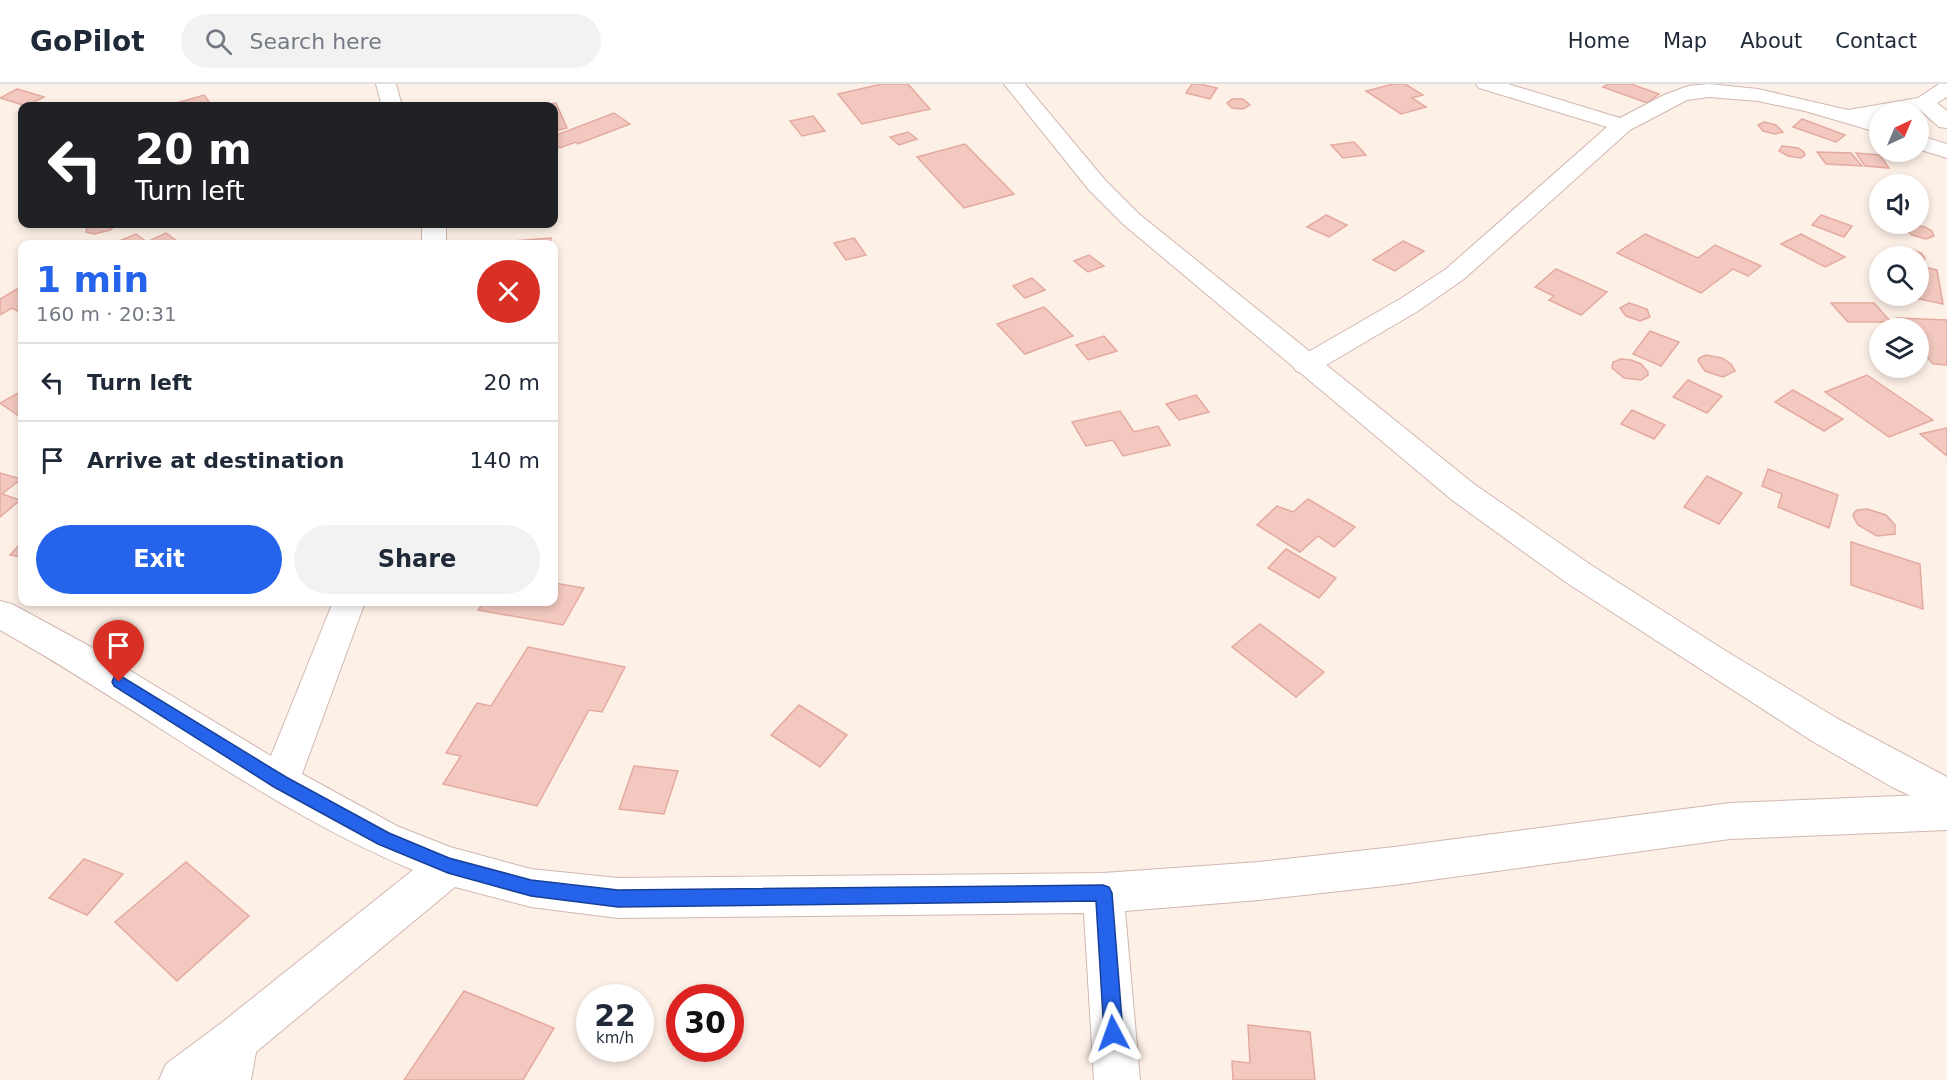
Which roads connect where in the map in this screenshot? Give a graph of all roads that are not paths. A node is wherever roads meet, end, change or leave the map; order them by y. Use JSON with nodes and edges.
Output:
{"nodes":[{"id":1,"x":387,"y":84,"type":"edge"},
{"id":2,"x":1014,"y":84,"type":"edge"},
{"id":3,"x":1486,"y":84,"type":"edge"},
{"id":4,"x":1947,"y":88,"type":"edge"},
{"id":5,"x":391,"y":102,"type":"edge"},
{"id":6,"x":1926,"y":102,"type":"edge"},
{"id":7,"x":1929,"y":107,"type":"edge"},
{"id":8,"x":1869,"y":112,"type":"edge"},
{"id":9,"x":1848,"y":116,"type":"junction"},
{"id":10,"x":1947,"y":122,"type":"edge"},
{"id":11,"x":1869,"y":123,"type":"edge"},
{"id":12,"x":1622,"y":125,"type":"junction"},
{"id":13,"x":1929,"y":145,"type":"edge"},
{"id":14,"x":1947,"y":151,"type":"edge"},
{"id":15,"x":1306,"y":365,"type":"junction"},
{"id":16,"x":347,"y":606,"type":"edge"},
{"id":17,"x":0,"y":614,"type":"edge"},
{"id":18,"x":280,"y":782,"type":"junction"},
{"id":19,"x":1947,"y":796,"type":"edge"},
{"id":20,"x":1947,"y":812,"type":"edge"},
{"id":21,"x":448,"y":866,"type":"junction"},
{"id":22,"x":1103,"y":893,"type":"junction"},
{"id":23,"x":232,"y":1060,"type":"edge"},
{"id":24,"x":182,"y":1080,"type":"edge"},
{"id":25,"x":1117,"y":1080,"type":"edge"}],
"edges":[{"from":1,"to":5,"type":"street"},
{"from":2,"to":15,"type":"street"},
{"from":3,"to":12,"type":"street"},
{"from":4,"to":6,"type":"street"},
{"from":7,"to":10,"type":"street"},
{"from":8,"to":9,"type":"street"},
{"from":9,"to":11,"type":"street"},
{"from":9,"to":12,"type":"street"},
{"from":12,"to":15,"type":"street"},
{"from":13,"to":14,"type":"street"},
{"from":15,"to":19,"type":"street"},
{"from":16,"to":18,"type":"street"},
{"from":17,"to":18,"type":"street"},
{"from":18,"to":21,"type":"street"},
{"from":20,"to":22,"type":"street"},
{"from":21,"to":22,"type":"street"},
{"from":21,"to":23,"type":"street"},
{"from":22,"to":25,"type":"street"},
{"from":23,"to":24,"type":"street"}]}
